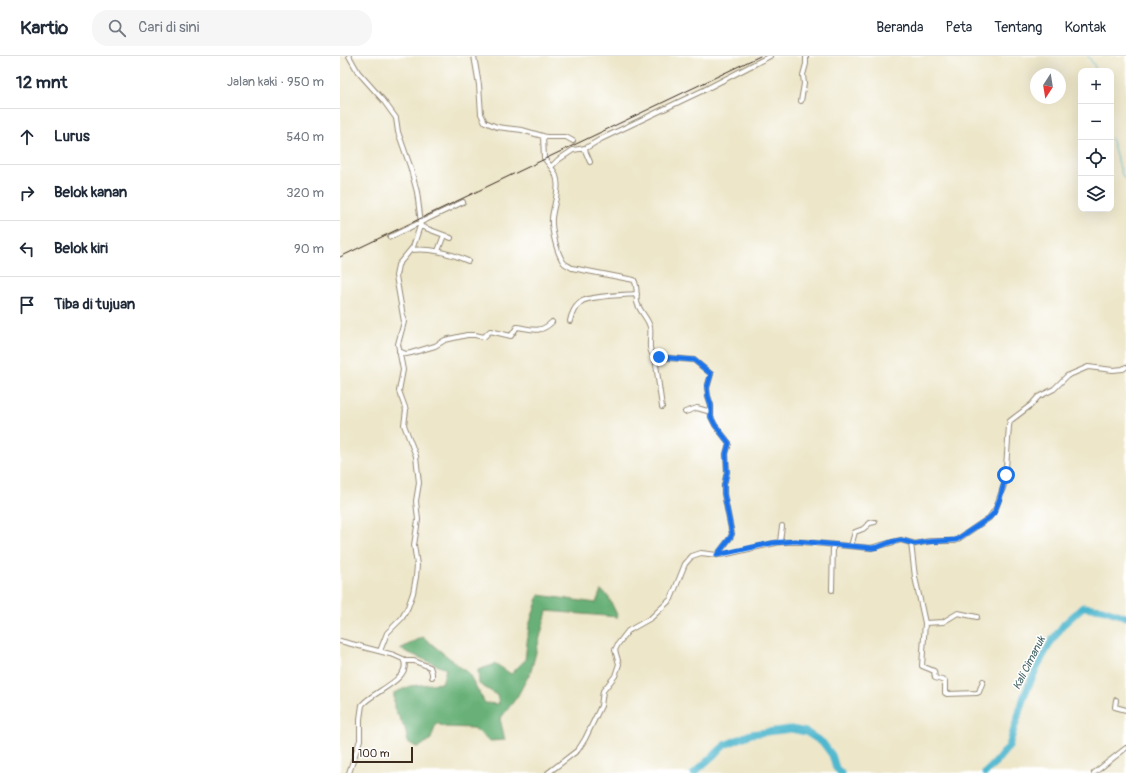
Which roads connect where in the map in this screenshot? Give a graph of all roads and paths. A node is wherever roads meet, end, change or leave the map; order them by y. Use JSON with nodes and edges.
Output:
{"nodes":[{"id":1,"x":349,"y":56,"type":"edge"},
{"id":2,"x":474,"y":56,"type":"edge"},
{"id":3,"x":770,"y":56,"type":"edge"},
{"id":4,"x":806,"y":56,"type":"edge"},
{"id":5,"x":801,"y":101,"type":"dead end"},
{"id":6,"x":543,"y":136,"type":"junction"},
{"id":7,"x":573,"y":141,"type":"dead end"},
{"id":8,"x":584,"y":148,"type":"junction"},
{"id":9,"x":590,"y":162,"type":"dead end"},
{"id":10,"x":551,"y":167,"type":"junction"},
{"id":11,"x":463,"y":202,"type":"dead end"},
{"id":12,"x":420,"y":225,"type":"junction"},
{"id":13,"x":444,"y":236,"type":"junction"},
{"id":14,"x":390,"y":237,"type":"dead end"},
{"id":15,"x":452,"y":238,"type":"dead end"},
{"id":16,"x":411,"y":250,"type":"junction"},
{"id":17,"x":438,"y":251,"type":"junction"},
{"id":18,"x":468,"y":261,"type":"dead end"},
{"id":19,"x":637,"y":294,"type":"junction"},
{"id":20,"x":570,"y":321,"type":"dead end"},
{"id":21,"x":552,"y":322,"type":"dead end"},
{"id":22,"x":399,"y":351,"type":"junction"},
{"id":23,"x":655,"y":357,"type":"junction"},
{"id":24,"x":1126,"y":367,"type":"edge"},
{"id":25,"x":662,"y":407,"type":"dead end"},
{"id":26,"x":685,"y":412,"type":"dead end"},
{"id":27,"x":711,"y":412,"type":"junction"},
{"id":28,"x":876,"y":522,"type":"dead end"},
{"id":29,"x":782,"y":526,"type":"dead end"},
{"id":30,"x":780,"y":542,"type":"junction"},
{"id":31,"x":911,"y":543,"type":"junction"},
{"id":32,"x":833,"y":545,"type":"junction"},
{"id":33,"x":851,"y":546,"type":"junction"},
{"id":34,"x":717,"y":555,"type":"junction"},
{"id":35,"x":832,"y":590,"type":"dead end"},
{"id":36,"x":977,"y":617,"type":"dead end"},
{"id":37,"x":925,"y":623,"type":"junction"},
{"id":38,"x":340,"y":641,"type":"edge"},
{"id":39,"x":380,"y":651,"type":"junction"},
{"id":40,"x":405,"y":661,"type":"junction"},
{"id":41,"x":432,"y":677,"type":"dead end"},
{"id":42,"x":983,"y":681,"type":"dead end"},
{"id":43,"x":1116,"y":700,"type":"dead end"},
{"id":44,"x":1126,"y":710,"type":"edge"},
{"id":45,"x":1126,"y":748,"type":"edge"},
{"id":46,"x":349,"y":773,"type":"edge"},
{"id":47,"x":548,"y":773,"type":"edge"},
{"id":48,"x":1094,"y":773,"type":"edge"}],
"edges":[{"from":1,"to":12,"type":"street"},
{"from":2,"to":6,"type":"street"},
{"from":3,"to":8,"type":"street"},
{"from":4,"to":5,"type":"street"},
{"from":6,"to":7,"type":"street"},
{"from":6,"to":10,"type":"street"},
{"from":8,"to":9,"type":"street"},
{"from":8,"to":10,"type":"street"},
{"from":10,"to":19,"type":"street"},
{"from":11,"to":12,"type":"street"},
{"from":12,"to":13,"type":"street"},
{"from":12,"to":14,"type":"street"},
{"from":12,"to":16,"type":"street"},
{"from":13,"to":15,"type":"street"},
{"from":13,"to":17,"type":"street"},
{"from":16,"to":17,"type":"street"},
{"from":16,"to":22,"type":"street"},
{"from":17,"to":18,"type":"street"},
{"from":19,"to":20,"type":"street"},
{"from":19,"to":23,"type":"street"},
{"from":21,"to":22,"type":"street"},
{"from":22,"to":39,"type":"street"},
{"from":23,"to":25,"type":"street"},
{"from":23,"to":27,"type":"street"},
{"from":24,"to":31,"type":"street"},
{"from":26,"to":27,"type":"street"},
{"from":27,"to":34,"type":"street"},
{"from":28,"to":33,"type":"street"},
{"from":29,"to":30,"type":"street"},
{"from":30,"to":32,"type":"street"},
{"from":30,"to":34,"type":"street"},
{"from":31,"to":33,"type":"street"},
{"from":31,"to":37,"type":"street"},
{"from":32,"to":33,"type":"street"},
{"from":32,"to":35,"type":"street"},
{"from":34,"to":47,"type":"street"},
{"from":36,"to":37,"type":"street"},
{"from":37,"to":42,"type":"street"},
{"from":38,"to":39,"type":"street"},
{"from":39,"to":40,"type":"street"},
{"from":40,"to":41,"type":"street"},
{"from":40,"to":46,"type":"street"},
{"from":43,"to":44,"type":"street"},
{"from":45,"to":48,"type":"street"}]}
